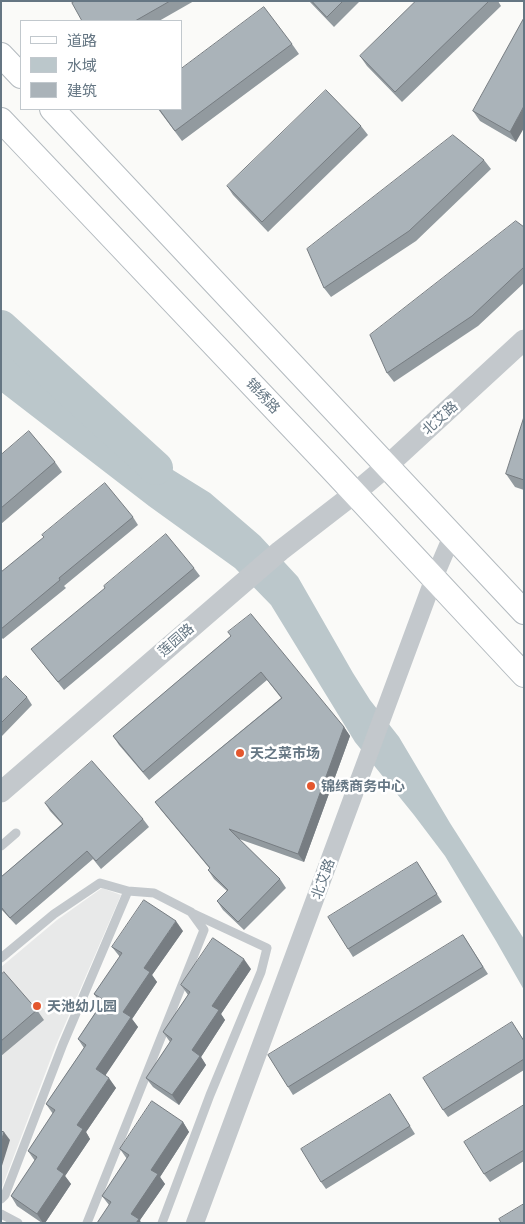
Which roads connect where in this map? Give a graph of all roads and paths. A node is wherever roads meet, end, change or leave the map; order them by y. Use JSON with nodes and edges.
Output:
{"nodes":[{"id":1,"x":1,"y":55,"type":"edge"},
{"id":2,"x":20,"y":75,"type":"edge"},
{"id":3,"x":53,"y":110,"type":"edge"},
{"id":4,"x":1,"y":120,"type":"edge"},
{"id":5,"x":524,"y":340,"type":"edge"},
{"id":6,"x":387,"y":466,"type":"junction"},
{"id":7,"x":354,"y":493,"type":"junction"},
{"id":8,"x":452,"y":536,"type":"junction"},
{"id":9,"x":434,"y":578,"type":"junction"},
{"id":10,"x":524,"y":612,"type":"edge"},
{"id":11,"x":524,"y":675,"type":"edge"},
{"id":12,"x":1,"y":792,"type":"edge"},
{"id":13,"x":16,"y":833,"type":"dead end"},
{"id":14,"x":1,"y":846,"type":"edge"},
{"id":15,"x":128,"y":891,"type":"junction"},
{"id":16,"x":191,"y":912,"type":"junction"},
{"id":17,"x":1,"y":958,"type":"edge"},
{"id":18,"x":1,"y":1198,"type":"edge"},
{"id":19,"x":1,"y":1214,"type":"edge"},
{"id":20,"x":18,"y":1223,"type":"edge"},
{"id":21,"x":87,"y":1223,"type":"edge"},
{"id":22,"x":162,"y":1223,"type":"edge"},
{"id":23,"x":196,"y":1223,"type":"edge"}],
"edges":[{"from":1,"to":2,"type":"main road"},
{"from":3,"to":6,"type":"main road"},
{"from":4,"to":7,"type":"main road","name":"锦绣路"},
{"from":5,"to":6,"type":"street","name":"北艾路"},
{"from":6,"to":7,"type":"street","name":"北艾路"},
{"from":6,"to":8,"type":"main road"},
{"from":7,"to":9,"type":"main road","name":"锦绣路"},
{"from":7,"to":12,"type":"street","name":"莲园路"},
{"from":8,"to":9,"type":"street","name":"北艾路"},
{"from":8,"to":10,"type":"main road"},
{"from":9,"to":11,"type":"main road","name":"锦绣路"},
{"from":9,"to":23,"type":"street","name":"北艾路"},
{"from":13,"to":14,"type":"lane"},
{"from":15,"to":16,"type":"lane"},
{"from":15,"to":17,"type":"lane"},
{"from":15,"to":18,"type":"lane"},
{"from":16,"to":21,"type":"lane"},
{"from":16,"to":22,"type":"lane"},
{"from":19,"to":20,"type":"lane"}]}
